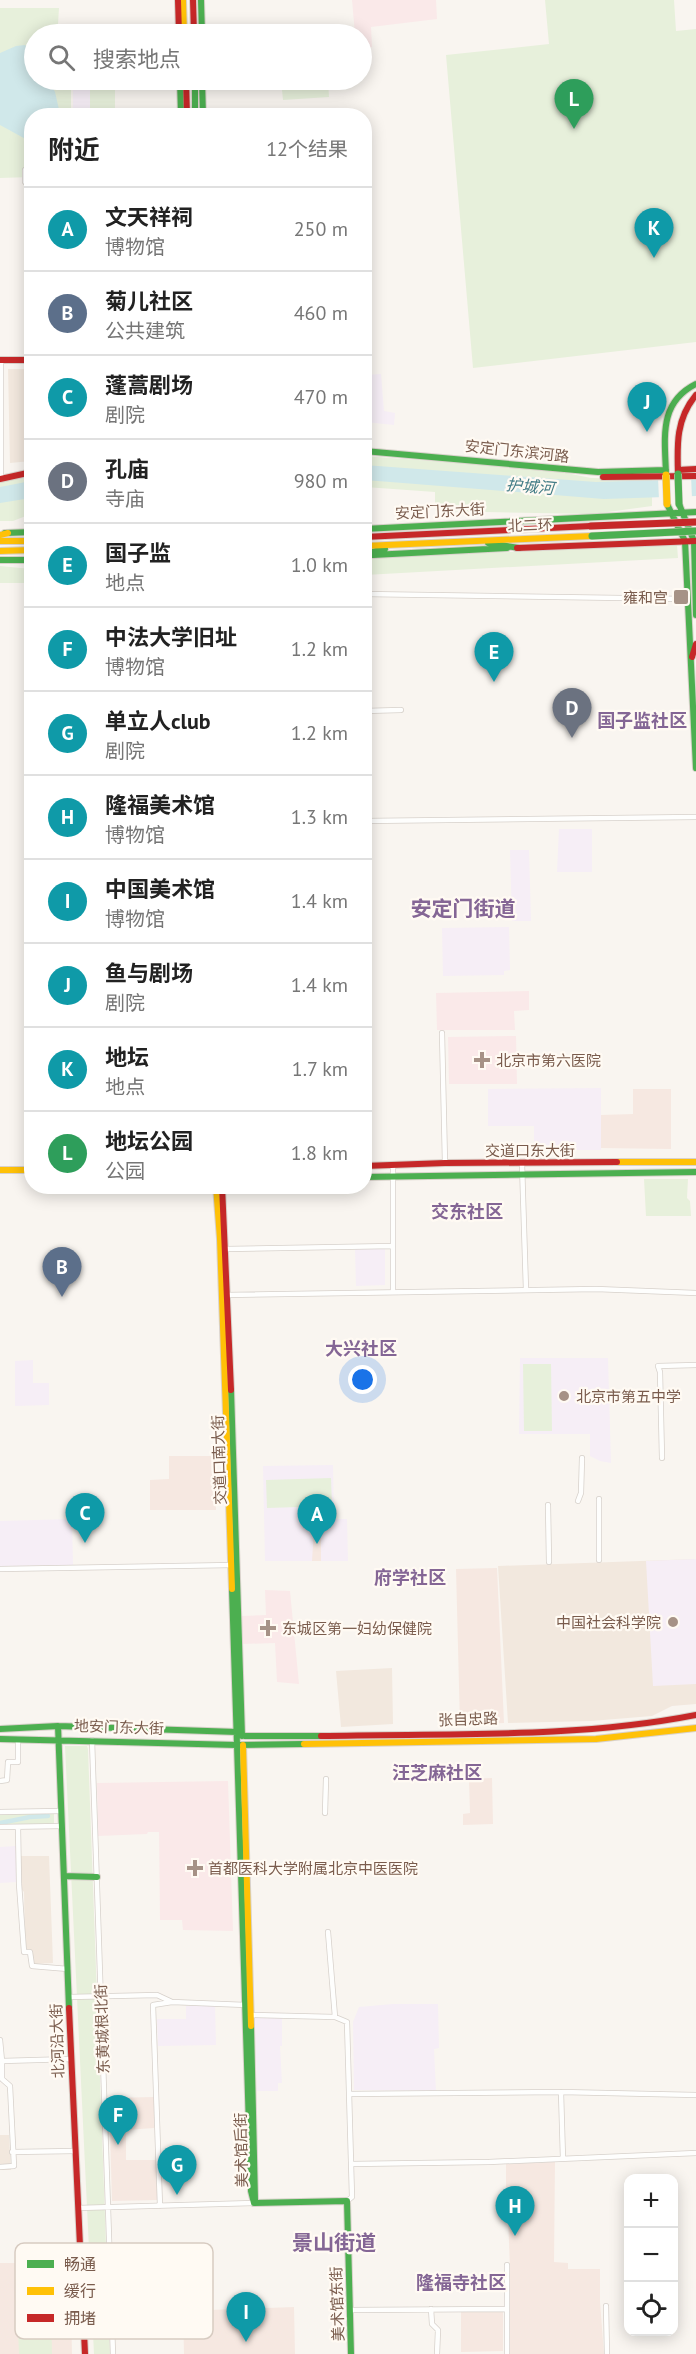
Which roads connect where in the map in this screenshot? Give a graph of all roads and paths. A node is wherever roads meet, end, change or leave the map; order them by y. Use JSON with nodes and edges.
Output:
{"nodes":[{"id":1,"x":178,"y":0,"type":"edge"},
{"id":2,"x":183,"y":0,"type":"edge"},
{"id":3,"x":193,"y":0,"type":"edge"},
{"id":4,"x":201,"y":0,"type":"edge"},
{"id":5,"x":179,"y":24,"type":"edge"},
{"id":6,"x":184,"y":24,"type":"edge"},
{"id":7,"x":194,"y":24,"type":"edge"},
{"id":8,"x":202,"y":24,"type":"edge"},
{"id":9,"x":180,"y":90,"type":"edge"},
{"id":10,"x":186,"y":90,"type":"edge"},
{"id":11,"x":195,"y":90,"type":"edge"},
{"id":12,"x":202,"y":90,"type":"edge"},
{"id":13,"x":181,"y":108,"type":"edge"},
{"id":14,"x":187,"y":108,"type":"edge"},
{"id":15,"x":195,"y":108,"type":"edge"},
{"id":16,"x":203,"y":108,"type":"edge"},
{"id":17,"x":1,"y":360,"type":"edge"},
{"id":18,"x":24,"y":360,"type":"edge"},
{"id":19,"x":696,"y":384,"type":"edge"},
{"id":20,"x":696,"y":395,"type":"edge"},
{"id":21,"x":372,"y":452,"type":"edge"},
{"id":22,"x":696,"y":469,"type":"edge"},
{"id":23,"x":666,"y":472,"type":"junction"},
{"id":24,"x":678,"y":472,"type":"junction"},
{"id":25,"x":582,"y":473,"type":"junction"},
{"id":26,"x":24,"y":474,"type":"edge"},
{"id":27,"x":696,"y":476,"type":"edge"},
{"id":28,"x":1,"y":479,"type":"edge"},
{"id":29,"x":696,"y":512,"type":"edge"},
{"id":30,"x":683,"y":513,"type":"junction"},
{"id":31,"x":672,"y":514,"type":"junction"},
{"id":32,"x":600,"y":517,"type":"junction"},
{"id":33,"x":696,"y":522,"type":"edge"},
{"id":34,"x":372,"y":530,"type":"edge"},
{"id":35,"x":372,"y":531,"type":"edge"},
{"id":36,"x":696,"y":531,"type":"edge"},
{"id":37,"x":24,"y":532,"type":"edge"},
{"id":38,"x":0,"y":534,"type":"edge"},
{"id":39,"x":399,"y":536,"type":"junction"},
{"id":40,"x":372,"y":537,"type":"edge"},
{"id":41,"x":466,"y":540,"type":"junction"},
{"id":42,"x":0,"y":541,"type":"edge"},
{"id":43,"x":24,"y":541,"type":"edge"},
{"id":44,"x":685,"y":541,"type":"junction"},
{"id":45,"x":695,"y":541,"type":"edge"},
{"id":46,"x":401,"y":545,"type":"junction"},
{"id":47,"x":601,"y":545,"type":"junction"},
{"id":48,"x":372,"y":546,"type":"edge"},
{"id":49,"x":519,"y":548,"type":"junction"},
{"id":50,"x":24,"y":550,"type":"edge"},
{"id":51,"x":0,"y":551,"type":"edge"},
{"id":52,"x":372,"y":552,"type":"edge"},
{"id":53,"x":372,"y":554,"type":"edge"},
{"id":54,"x":0,"y":560,"type":"edge"},
{"id":55,"x":24,"y":560,"type":"edge"},
{"id":56,"x":372,"y":594,"type":"edge"},
{"id":57,"x":687,"y":599,"type":"junction"},
{"id":58,"x":696,"y":615,"type":"edge"},
{"id":59,"x":696,"y":644,"type":"edge"},
{"id":60,"x":691,"y":660,"type":"junction"},
{"id":61,"x":401,"y":710,"type":"dead end"},
{"id":62,"x":372,"y":711,"type":"edge"},
{"id":63,"x":696,"y":768,"type":"edge"},
{"id":64,"x":696,"y":817,"type":"edge"},
{"id":65,"x":372,"y":821,"type":"edge"},
{"id":66,"x":442,"y":1033,"type":"dead end"},
{"id":67,"x":696,"y":1162,"type":"edge"},
{"id":68,"x":446,"y":1163,"type":"junction"},
{"id":69,"x":522,"y":1164,"type":"junction"},
{"id":70,"x":393,"y":1166,"type":"junction"},
{"id":71,"x":372,"y":1167,"type":"edge"},
{"id":72,"x":0,"y":1170,"type":"edge"},
{"id":73,"x":24,"y":1170,"type":"edge"},
{"id":74,"x":696,"y":1172,"type":"edge"},
{"id":75,"x":523,"y":1175,"type":"junction"},
{"id":76,"x":393,"y":1176,"type":"junction"},
{"id":77,"x":372,"y":1177,"type":"edge"},
{"id":78,"x":217,"y":1194,"type":"edge"},
{"id":79,"x":223,"y":1194,"type":"edge"},
{"id":80,"x":393,"y":1246,"type":"junction"},
{"id":81,"x":226,"y":1249,"type":"junction"},
{"id":82,"x":526,"y":1290,"type":"junction"},
{"id":83,"x":393,"y":1292,"type":"junction"},
{"id":84,"x":696,"y":1293,"type":"edge"},
{"id":85,"x":225,"y":1295,"type":"junction"},
{"id":86,"x":696,"y":1365,"type":"edge"},
{"id":87,"x":582,"y":1458,"type":"dead end"},
{"id":88,"x":662,"y":1458,"type":"dead end"},
{"id":89,"x":599,"y":1499,"type":"dead end"},
{"id":90,"x":578,"y":1501,"type":"dead end"},
{"id":91,"x":548,"y":1505,"type":"dead end"},
{"id":92,"x":599,"y":1560,"type":"dead end"},
{"id":93,"x":549,"y":1562,"type":"dead end"},
{"id":94,"x":233,"y":1564,"type":"junction"},
{"id":95,"x":0,"y":1569,"type":"edge"},
{"id":96,"x":696,"y":1716,"type":"edge"},
{"id":97,"x":58,"y":1726,"type":"junction"},
{"id":98,"x":696,"y":1728,"type":"edge"},
{"id":99,"x":0,"y":1729,"type":"edge"},
{"id":100,"x":239,"y":1732,"type":"junction"},
{"id":101,"x":59,"y":1738,"type":"junction"},
{"id":102,"x":0,"y":1739,"type":"edge"},
{"id":103,"x":18,"y":1739,"type":"junction"},
{"id":104,"x":92,"y":1740,"type":"junction"},
{"id":105,"x":240,"y":1745,"type":"junction"},
{"id":106,"x":326,"y":1779,"type":"dead end"},
{"id":107,"x":0,"y":1781,"type":"edge"},
{"id":108,"x":62,"y":1811,"type":"junction"},
{"id":109,"x":0,"y":1812,"type":"edge"},
{"id":110,"x":326,"y":1813,"type":"dead end"},
{"id":111,"x":62,"y":1826,"type":"junction"},
{"id":112,"x":0,"y":1827,"type":"edge"},
{"id":113,"x":18,"y":1827,"type":"junction"},
{"id":114,"x":64,"y":1876,"type":"junction"},
{"id":115,"x":97,"y":1876,"type":"junction"},
{"id":116,"x":328,"y":1932,"type":"dead end"},
{"id":117,"x":68,"y":1969,"type":"junction"},
{"id":118,"x":101,"y":1996,"type":"junction"},
{"id":119,"x":69,"y":1997,"type":"junction"},
{"id":120,"x":172,"y":2002,"type":"junction"},
{"id":121,"x":246,"y":2005,"type":"junction"},
{"id":122,"x":250,"y":2015,"type":"junction"},
{"id":123,"x":335,"y":2017,"type":"junction"},
{"id":124,"x":0,"y":2040,"type":"edge"},
{"id":125,"x":71,"y":2059,"type":"junction"},
{"id":126,"x":2,"y":2061,"type":"junction"},
{"id":127,"x":561,"y":2092,"type":"junction"},
{"id":128,"x":349,"y":2094,"type":"junction"},
{"id":129,"x":696,"y":2095,"type":"edge"},
{"id":130,"x":75,"y":2151,"type":"junction"},
{"id":131,"x":12,"y":2152,"type":"junction"},
{"id":132,"x":696,"y":2153,"type":"edge"},
{"id":133,"x":563,"y":2159,"type":"junction"},
{"id":134,"x":352,"y":2164,"type":"junction"},
{"id":135,"x":0,"y":2167,"type":"edge"},
{"id":136,"x":347,"y":2201,"type":"junction"},
{"id":137,"x":254,"y":2203,"type":"junction"},
{"id":138,"x":160,"y":2206,"type":"junction"},
{"id":139,"x":78,"y":2208,"type":"junction"},
{"id":140,"x":108,"y":2208,"type":"junction"},
{"id":141,"x":80,"y":2243,"type":"edge"},
{"id":142,"x":109,"y":2243,"type":"edge"},
{"id":143,"x":507,"y":2265,"type":"dead end"},
{"id":144,"x":606,"y":2306,"type":"dead end"},
{"id":145,"x":431,"y":2309,"type":"junction"},
{"id":146,"x":507,"y":2309,"type":"junction"},
{"id":147,"x":351,"y":2310,"type":"junction"},
{"id":148,"x":84,"y":2339,"type":"edge"},
{"id":149,"x":112,"y":2339,"type":"edge"},
{"id":150,"x":85,"y":2354,"type":"edge"},
{"id":151,"x":113,"y":2354,"type":"edge"},
{"id":152,"x":351,"y":2354,"type":"edge"},
{"id":153,"x":437,"y":2354,"type":"edge"},
{"id":154,"x":507,"y":2354,"type":"edge"},
{"id":155,"x":607,"y":2354,"type":"edge"}],
"edges":[{"from":1,"to":5,"type":"main road"},
{"from":2,"to":6,"type":"main road"},
{"from":3,"to":7,"type":"main road"},
{"from":4,"to":8,"type":"main road"},
{"from":9,"to":13,"type":"main road"},
{"from":10,"to":14,"type":"main road"},
{"from":11,"to":15,"type":"main road"},
{"from":12,"to":16,"type":"main road"},
{"from":17,"to":18,"type":"main road"},
{"from":17,"to":28,"type":"street"},
{"from":19,"to":23,"type":"main road"},
{"from":20,"to":24,"type":"main road"},
{"from":21,"to":25,"type":"main road","name":"安定门东滨河路"},
{"from":22,"to":24,"type":"main road"},
{"from":23,"to":25,"type":"main road","name":"安定门东滨河路"},
{"from":23,"to":31,"type":"main road","bridge":true},
{"from":24,"to":30,"type":"main road","bridge":true},
{"from":25,"to":27,"type":"main road"},
{"from":26,"to":28,"type":"main road"},
{"from":29,"to":30,"type":"main road","name":"安定门东大街"},
{"from":30,"to":31,"type":"main road","name":"安定门东大街"},
{"from":30,"to":45,"type":"main road"},
{"from":31,"to":32,"type":"main road","name":"安定门东大街"},
{"from":31,"to":44,"type":"main road"},
{"from":32,"to":34,"type":"main road","name":"安定门东大街"},
{"from":32,"to":47,"type":"main road"},
{"from":33,"to":39,"type":"main road","name":"北二环","bridge":true},
{"from":35,"to":39,"type":"main road"},
{"from":36,"to":41,"type":"main road","name":"北二环","bridge":true},
{"from":37,"to":38,"type":"main road"},
{"from":39,"to":40,"type":"main road","name":"北二环"},
{"from":41,"to":46,"type":"main road","name":"北二环"},
{"from":41,"to":49,"type":"main road"},
{"from":42,"to":43,"type":"main road"},
{"from":44,"to":45,"type":"main road"},
{"from":44,"to":47,"type":"main road"},
{"from":44,"to":57,"type":"main road"},
{"from":45,"to":58,"type":"main road"},
{"from":46,"to":48,"type":"main road","name":"北二环"},
{"from":46,"to":52,"type":"main road"},
{"from":47,"to":49,"type":"main road"},
{"from":49,"to":53,"type":"main road"},
{"from":50,"to":51,"type":"main road"},
{"from":54,"to":55,"type":"main road"},
{"from":56,"to":57,"type":"street"},
{"from":57,"to":60,"type":"main road"},
{"from":59,"to":60,"type":"main road"},
{"from":60,"to":63,"type":"main road"},
{"from":61,"to":62,"type":"street"},
{"from":64,"to":65,"type":"street"},
{"from":66,"to":68,"type":"street"},
{"from":67,"to":69,"type":"main road","name":"交道口东大街"},
{"from":68,"to":69,"type":"main road","name":"交道口东大街"},
{"from":68,"to":70,"type":"main road","name":"交道口东大街"},
{"from":69,"to":75,"type":"street"},
{"from":70,"to":71,"type":"main road","name":"交道口东大街"},
{"from":70,"to":76,"type":"street"},
{"from":72,"to":73,"type":"main road"},
{"from":74,"to":75,"type":"main road","name":"交道口东大街"},
{"from":75,"to":76,"type":"main road","name":"交道口东大街"},
{"from":75,"to":82,"type":"street"},
{"from":76,"to":77,"type":"main road","name":"交道口东大街"},
{"from":76,"to":80,"type":"street"},
{"from":78,"to":85,"type":"main road","name":"交道口南大街"},
{"from":79,"to":81,"type":"main road","name":"交道口南大街"},
{"from":80,"to":81,"type":"street"},
{"from":80,"to":83,"type":"street"},
{"from":81,"to":85,"type":"main road","name":"交道口南大街"},
{"from":82,"to":83,"type":"street"},
{"from":82,"to":84,"type":"street"},
{"from":83,"to":85,"type":"street"},
{"from":85,"to":94,"type":"main road","name":"交道口南大街"},
{"from":86,"to":88,"type":"street"},
{"from":87,"to":90,"type":"street"},
{"from":89,"to":92,"type":"street"},
{"from":91,"to":93,"type":"street"},
{"from":94,"to":95,"type":"street"},
{"from":94,"to":100,"type":"main road","name":"交道口南大街"},
{"from":96,"to":100,"type":"main road","name":"张自忠路"},
{"from":97,"to":99,"type":"main road","name":"地安门东大街"},
{"from":97,"to":100,"type":"main road","name":"地安门东大街"},
{"from":97,"to":101,"type":"main road","name":"北河沿大街"},
{"from":98,"to":105,"type":"main road","name":"张自忠路"},
{"from":100,"to":105,"type":"main road","name":"交道口南大街"},
{"from":101,"to":103,"type":"main road","name":"地安门东大街"},
{"from":101,"to":104,"type":"main road","name":"地安门东大街"},
{"from":101,"to":108,"type":"main road","name":"北河沿大街"},
{"from":102,"to":103,"type":"main road","name":"地安门东大街"},
{"from":103,"to":107,"type":"street"},
{"from":104,"to":105,"type":"main road","name":"地安门东大街"},
{"from":104,"to":115,"type":"street","name":"东黄城根北街"},
{"from":105,"to":121,"type":"main road","name":"美术馆后街"},
{"from":105,"to":122,"type":"main road","name":"美术馆后街"},
{"from":106,"to":110,"type":"street"},
{"from":108,"to":109,"type":"street"},
{"from":108,"to":111,"type":"main road","name":"北河沿大街"},
{"from":111,"to":113,"type":"street"},
{"from":111,"to":114,"type":"main road","name":"北河沿大街"},
{"from":112,"to":113,"type":"street"},
{"from":113,"to":117,"type":"street"},
{"from":114,"to":115,"type":"main road"},
{"from":114,"to":117,"type":"main road","name":"北河沿大街"},
{"from":115,"to":118,"type":"street","name":"东黄城根北街"},
{"from":116,"to":123,"type":"street"},
{"from":117,"to":119,"type":"main road","name":"北河沿大街"},
{"from":118,"to":119,"type":"street"},
{"from":118,"to":120,"type":"street"},
{"from":118,"to":140,"type":"street","name":"东黄城根北街"},
{"from":119,"to":125,"type":"main road","name":"北河沿大街"},
{"from":120,"to":121,"type":"street"},
{"from":120,"to":138,"type":"street"},
{"from":121,"to":122,"type":"street"},
{"from":121,"to":137,"type":"main road","name":"美术馆后街"},
{"from":122,"to":123,"type":"street"},
{"from":122,"to":137,"type":"main road","name":"美术馆后街"},
{"from":123,"to":128,"type":"street"},
{"from":124,"to":126,"type":"street"},
{"from":125,"to":126,"type":"street"},
{"from":125,"to":130,"type":"main road","name":"北河沿大街"},
{"from":126,"to":131,"type":"street"},
{"from":127,"to":128,"type":"street"},
{"from":127,"to":129,"type":"street"},
{"from":127,"to":133,"type":"street"},
{"from":128,"to":134,"type":"street"},
{"from":130,"to":131,"type":"street"},
{"from":130,"to":139,"type":"main road","name":"北河沿大街"},
{"from":131,"to":135,"type":"street"},
{"from":132,"to":133,"type":"street"},
{"from":133,"to":134,"type":"street"},
{"from":134,"to":136,"type":"street"},
{"from":136,"to":137,"type":"main road"},
{"from":136,"to":147,"type":"main road","name":"美术馆东街"},
{"from":137,"to":138,"type":"street"},
{"from":138,"to":140,"type":"street"},
{"from":139,"to":140,"type":"street"},
{"from":139,"to":141,"type":"main road","name":"北河沿大街"},
{"from":140,"to":142,"type":"street","name":"东黄城根北街"},
{"from":143,"to":146,"type":"street"},
{"from":144,"to":155,"type":"street"},
{"from":145,"to":146,"type":"street"},
{"from":145,"to":147,"type":"street"},
{"from":145,"to":153,"type":"street"},
{"from":146,"to":154,"type":"street"},
{"from":147,"to":152,"type":"main road","name":"美术馆东街"},
{"from":148,"to":150,"type":"main road","name":"北河沿大街"},
{"from":149,"to":151,"type":"street","name":"东黄城根北街"}]}
